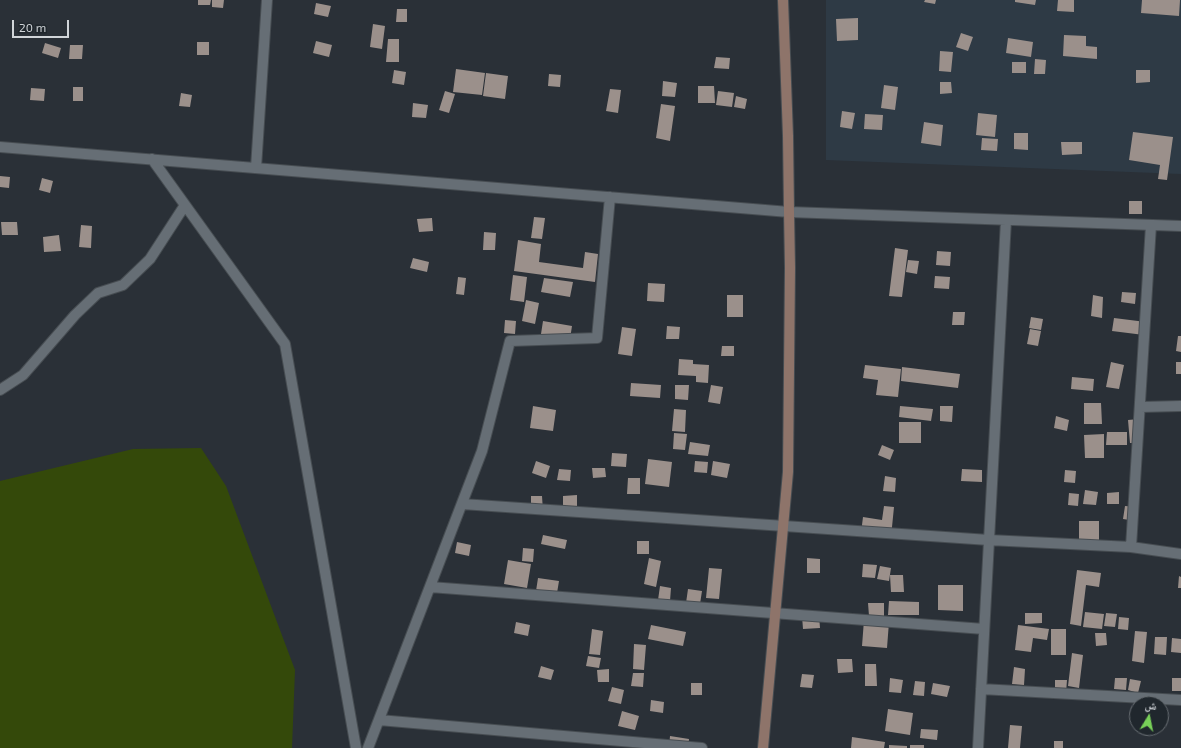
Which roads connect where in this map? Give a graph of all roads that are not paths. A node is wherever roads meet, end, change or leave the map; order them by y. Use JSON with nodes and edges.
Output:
{"nodes":[{"id":1,"x":267,"y":0,"type":"edge"},
{"id":2,"x":782,"y":0,"type":"edge"},
{"id":3,"x":0,"y":147,"type":"edge"},
{"id":4,"x":152,"y":159,"type":"junction"},
{"id":5,"x":256,"y":168,"type":"junction"},
{"id":6,"x":610,"y":197,"type":"junction"},
{"id":7,"x":185,"y":205,"type":"junction"},
{"id":8,"x":789,"y":212,"type":"junction"},
{"id":9,"x":1006,"y":220,"type":"junction"},
{"id":10,"x":1151,"y":225,"type":"junction"},
{"id":11,"x":1181,"y":226,"type":"edge"},
{"id":12,"x":0,"y":390,"type":"edge"},
{"id":13,"x":1181,"y":406,"type":"edge"},
{"id":14,"x":1140,"y":407,"type":"junction"},
{"id":15,"x":462,"y":504,"type":"junction"},
{"id":16,"x":783,"y":526,"type":"junction"},
{"id":17,"x":989,"y":540,"type":"junction"},
{"id":18,"x":1131,"y":547,"type":"junction"},
{"id":19,"x":1181,"y":554,"type":"edge"},
{"id":20,"x":430,"y":587,"type":"junction"},
{"id":21,"x":775,"y":613,"type":"junction"},
{"id":22,"x":984,"y":629,"type":"junction"},
{"id":23,"x":981,"y":689,"type":"junction"},
{"id":24,"x":1181,"y":700,"type":"edge"},
{"id":25,"x":379,"y":720,"type":"junction"},
{"id":26,"x":356,"y":748,"type":"edge"},
{"id":27,"x":368,"y":748,"type":"edge"},
{"id":28,"x":702,"y":748,"type":"edge"},
{"id":29,"x":763,"y":748,"type":"edge"},
{"id":30,"x":978,"y":748,"type":"edge"}],
"edges":[{"from":1,"to":5,"type":"street"},
{"from":2,"to":8,"type":"street"},
{"from":3,"to":4,"type":"street"},
{"from":4,"to":5,"type":"street"},
{"from":4,"to":7,"type":"street"},
{"from":5,"to":6,"type":"street"},
{"from":6,"to":8,"type":"street"},
{"from":6,"to":15,"type":"street"},
{"from":7,"to":12,"type":"street"},
{"from":7,"to":26,"type":"street"},
{"from":8,"to":9,"type":"street"},
{"from":8,"to":16,"type":"street"},
{"from":9,"to":10,"type":"street"},
{"from":9,"to":17,"type":"street"},
{"from":10,"to":11,"type":"street"},
{"from":10,"to":14,"type":"street"},
{"from":13,"to":14,"type":"street"},
{"from":14,"to":18,"type":"street"},
{"from":15,"to":16,"type":"street"},
{"from":15,"to":20,"type":"street"},
{"from":16,"to":17,"type":"street"},
{"from":16,"to":21,"type":"street"},
{"from":17,"to":18,"type":"street"},
{"from":17,"to":22,"type":"street"},
{"from":18,"to":19,"type":"street"},
{"from":20,"to":21,"type":"street"},
{"from":20,"to":25,"type":"street"},
{"from":21,"to":22,"type":"street"},
{"from":21,"to":29,"type":"street"},
{"from":22,"to":23,"type":"street"},
{"from":23,"to":24,"type":"street"},
{"from":23,"to":30,"type":"street"},
{"from":25,"to":27,"type":"street"},
{"from":25,"to":28,"type":"street"}]}
